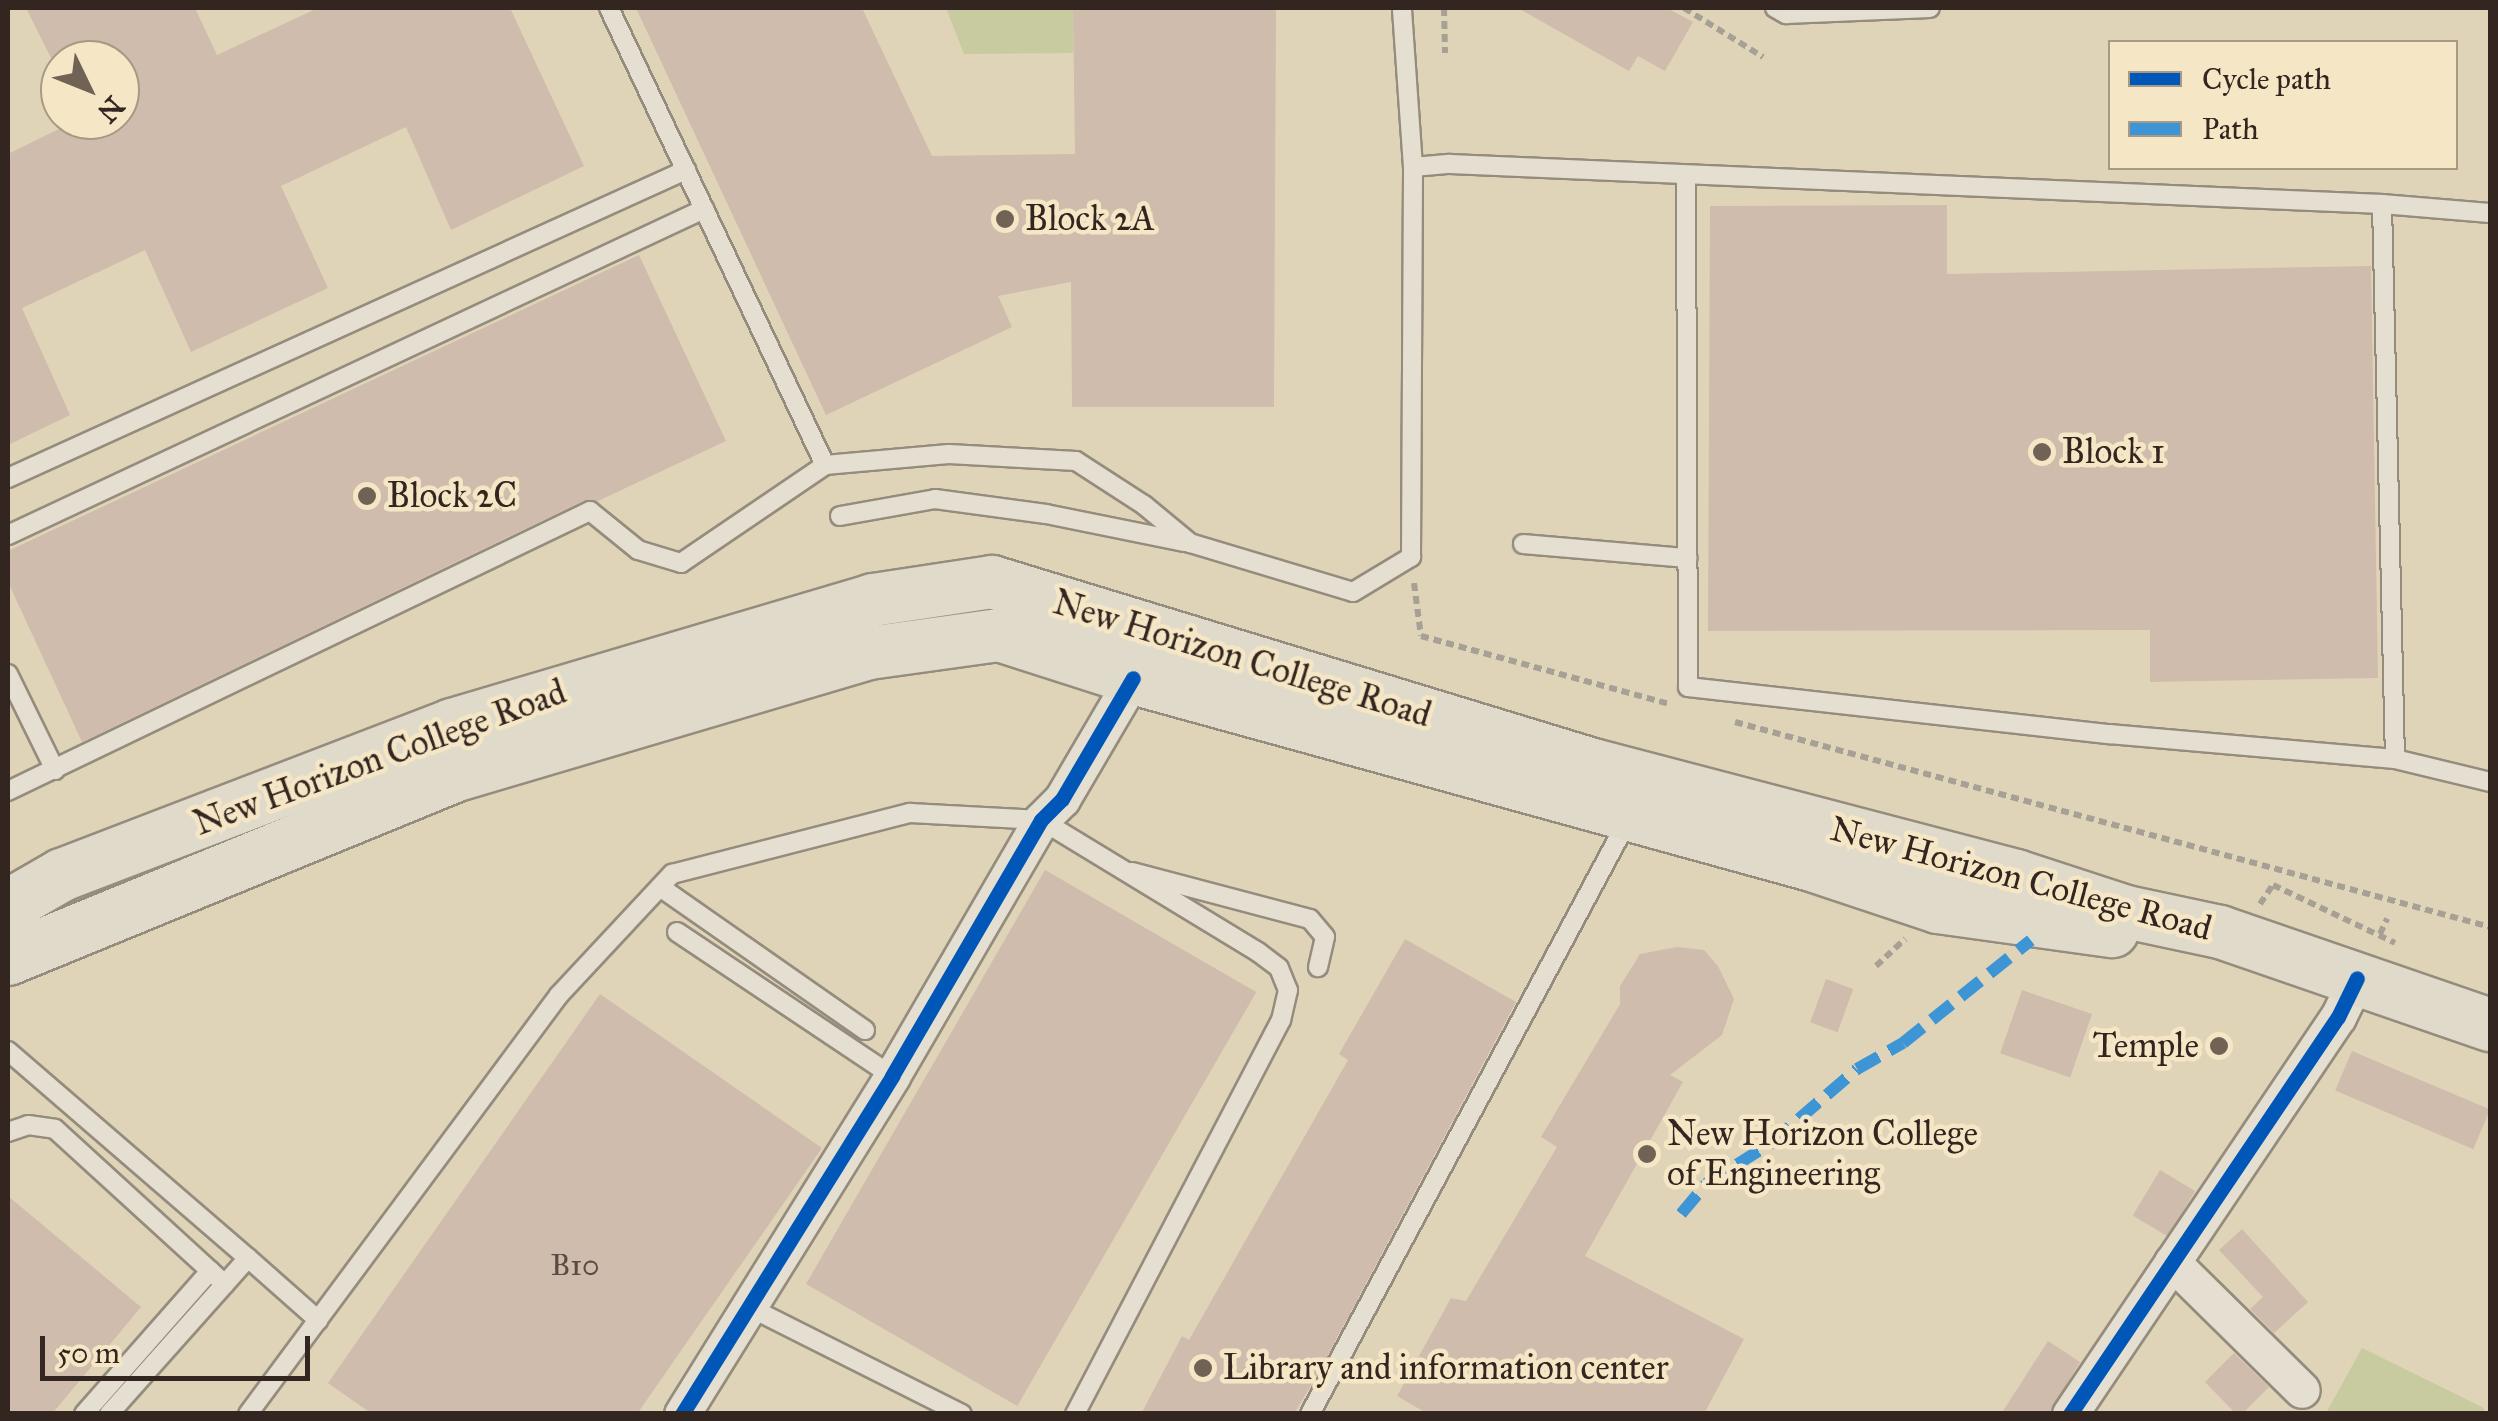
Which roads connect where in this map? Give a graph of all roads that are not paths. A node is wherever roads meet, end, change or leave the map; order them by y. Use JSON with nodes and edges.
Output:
{"nodes":[{"id":1,"x":609,"y":8,"type":"edge"},
{"id":2,"x":1402,"y":8,"type":"edge"},
{"id":3,"x":1775,"y":8,"type":"edge"},
{"id":4,"x":1930,"y":8,"type":"edge"},
{"id":5,"x":1414,"y":167,"type":"junction"},
{"id":6,"x":686,"y":170,"type":"junction"},
{"id":7,"x":1686,"y":174,"type":"junction"},
{"id":8,"x":2382,"y":204,"type":"junction"},
{"id":9,"x":704,"y":208,"type":"junction"},
{"id":10,"x":2490,"y":214,"type":"edge"},
{"id":11,"x":825,"y":465,"type":"junction"},
{"id":12,"x":8,"y":478,"type":"edge"},
{"id":13,"x":840,"y":516,"type":"dead end"},
{"id":14,"x":8,"y":535,"type":"edge"},
{"id":15,"x":1190,"y":543,"type":"junction"},
{"id":16,"x":1523,"y":544,"type":"dead end"},
{"id":17,"x":1687,"y":558,"type":"junction"},
{"id":18,"x":8,"y":674,"type":"edge"},
{"id":19,"x":1133,"y":678,"type":"junction"},
{"id":20,"x":2394,"y":759,"type":"junction"},
{"id":21,"x":55,"y":770,"type":"junction"},
{"id":22,"x":2490,"y":782,"type":"edge"},
{"id":23,"x":8,"y":790,"type":"edge"},
{"id":24,"x":1631,"y":815,"type":"junction"},
{"id":25,"x":1041,"y":820,"type":"junction"},
{"id":26,"x":1127,"y":872,"type":"junction"},
{"id":27,"x":660,"y":888,"type":"junction"},
{"id":28,"x":8,"y":906,"type":"edge"},
{"id":29,"x":677,"y":932,"type":"dead end"},
{"id":30,"x":8,"y":959,"type":"edge"},
{"id":31,"x":1318,"y":967,"type":"dead end"},
{"id":32,"x":2352,"y":990,"type":"junction"},
{"id":33,"x":2490,"y":1025,"type":"edge"},
{"id":34,"x":866,"y":1030,"type":"dead end"},
{"id":35,"x":2490,"y":1049,"type":"edge"},
{"id":36,"x":8,"y":1051,"type":"edge"},
{"id":37,"x":892,"y":1076,"type":"junction"},
{"id":38,"x":8,"y":1132,"type":"edge"},
{"id":39,"x":248,"y":1258,"type":"junction"},
{"id":40,"x":2172,"y":1262,"type":"junction"},
{"id":41,"x":210,"y":1271,"type":"junction"},
{"id":42,"x":225,"y":1284,"type":"junction"},
{"id":43,"x":750,"y":1308,"type":"junction"},
{"id":44,"x":318,"y":1320,"type":"junction"},
{"id":45,"x":2302,"y":1390,"type":"dead end"},
{"id":46,"x":84,"y":1414,"type":"edge"},
{"id":47,"x":109,"y":1414,"type":"edge"},
{"id":48,"x":248,"y":1414,"type":"edge"},
{"id":49,"x":682,"y":1414,"type":"edge"},
{"id":50,"x":962,"y":1414,"type":"edge"},
{"id":51,"x":1075,"y":1414,"type":"edge"},
{"id":52,"x":1310,"y":1414,"type":"edge"},
{"id":53,"x":2070,"y":1414,"type":"edge"}],
"edges":[{"from":1,"to":6,"type":"lane"},
{"from":2,"to":5,"type":"lane"},
{"from":3,"to":4,"type":"lane"},
{"from":5,"to":7,"type":"lane"},
{"from":5,"to":15,"type":"lane"},
{"from":6,"to":9,"type":"lane"},
{"from":6,"to":12,"type":"lane"},
{"from":7,"to":8,"type":"lane"},
{"from":7,"to":17,"type":"lane"},
{"from":8,"to":10,"type":"lane"},
{"from":8,"to":20,"type":"lane"},
{"from":9,"to":11,"type":"lane"},
{"from":9,"to":14,"type":"lane"},
{"from":11,"to":15,"type":"lane"},
{"from":11,"to":21,"type":"lane"},
{"from":13,"to":15,"type":"lane"},
{"from":16,"to":17,"type":"lane"},
{"from":17,"to":20,"type":"lane"},
{"from":18,"to":21,"type":"lane"},
{"from":19,"to":24,"type":"main road","name":"New Horizon College Road"},
{"from":19,"to":25,"type":"street"},
{"from":19,"to":30,"type":"main road","name":"New Horizon College Road"},
{"from":20,"to":22,"type":"lane"},
{"from":21,"to":23,"type":"lane"},
{"from":24,"to":32,"type":"main road","name":"New Horizon College Road"},
{"from":24,"to":52,"type":"lane"},
{"from":25,"to":26,"type":"lane"},
{"from":25,"to":27,"type":"lane"},
{"from":25,"to":37,"type":"street"},
{"from":26,"to":31,"type":"lane"},
{"from":26,"to":51,"type":"lane"},
{"from":27,"to":34,"type":"lane"},
{"from":27,"to":44,"type":"lane"},
{"from":28,"to":32,"type":"main road","name":"New Horizon College Road"},
{"from":29,"to":37,"type":"lane"},
{"from":32,"to":33,"type":"main road","name":"New Horizon College Road"},
{"from":32,"to":35,"type":"main road","name":"New Horizon College Road"},
{"from":32,"to":40,"type":"street"},
{"from":36,"to":39,"type":"lane"},
{"from":37,"to":43,"type":"street"},
{"from":38,"to":41,"type":"lane"},
{"from":39,"to":42,"type":"lane"},
{"from":39,"to":44,"type":"lane"},
{"from":40,"to":45,"type":"street"},
{"from":40,"to":53,"type":"street"},
{"from":41,"to":42,"type":"lane"},
{"from":41,"to":46,"type":"lane"},
{"from":42,"to":47,"type":"lane"},
{"from":43,"to":49,"type":"street"},
{"from":43,"to":50,"type":"lane"},
{"from":44,"to":48,"type":"lane"}]}
